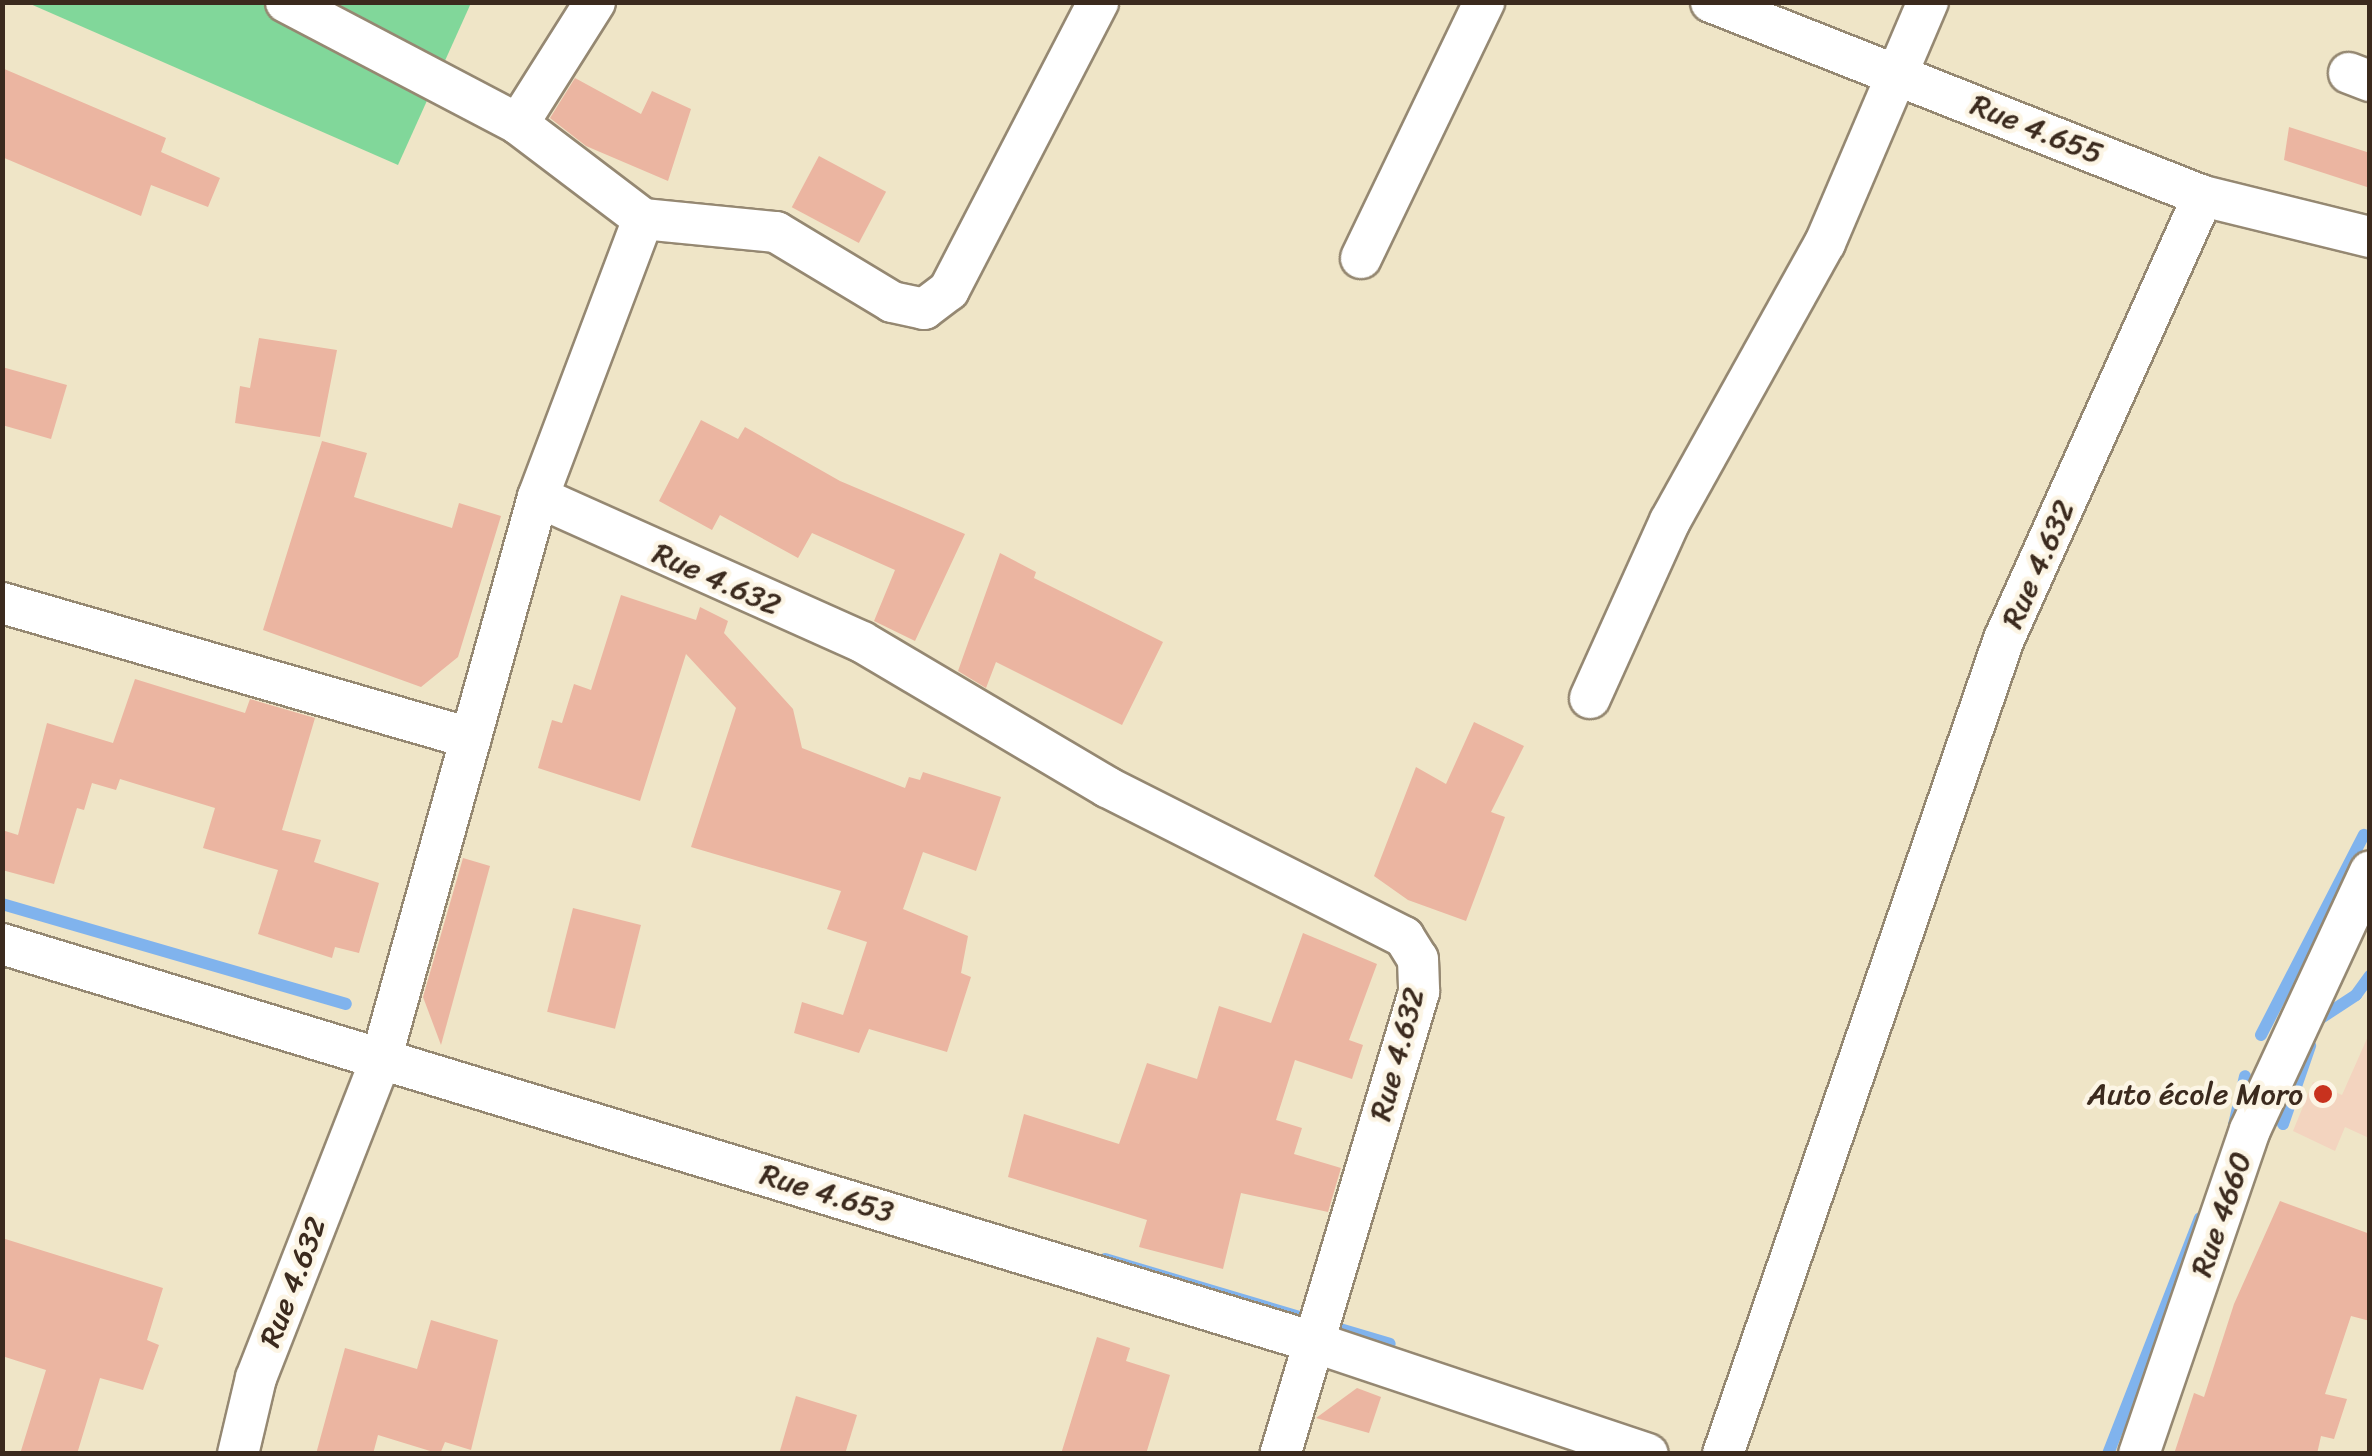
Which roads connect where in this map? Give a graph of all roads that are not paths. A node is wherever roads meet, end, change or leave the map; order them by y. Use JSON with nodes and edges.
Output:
{"nodes":[{"id":1,"x":286,"y":2,"type":"edge"},
{"id":2,"x":595,"y":2,"type":"edge"},
{"id":3,"x":1098,"y":2,"type":"edge"},
{"id":4,"x":1484,"y":2,"type":"edge"},
{"id":5,"x":1711,"y":2,"type":"edge"},
{"id":6,"x":1928,"y":2,"type":"edge"},
{"id":7,"x":1899,"y":74,"type":"junction"},
{"id":8,"x":518,"y":124,"type":"junction"},
{"id":9,"x":2203,"y":196,"type":"junction"},
{"id":10,"x":642,"y":218,"type":"junction"},
{"id":11,"x":2370,"y":237,"type":"edge"},
{"id":12,"x":1361,"y":258,"type":"dead end"},
{"id":13,"x":538,"y":497,"type":"junction"},
{"id":14,"x":2,"y":603,"type":"edge"},
{"id":15,"x":1590,"y":698,"type":"dead end"},
{"id":16,"x":471,"y":738,"type":"junction"},
{"id":17,"x":2370,"y":871,"type":"edge"},
{"id":18,"x":2,"y":944,"type":"edge"},
{"id":19,"x":382,"y":1056,"type":"junction"},
{"id":20,"x":1310,"y":1342,"type":"junction"},
{"id":21,"x":238,"y":1454,"type":"edge"},
{"id":22,"x":1280,"y":1454,"type":"edge"},
{"id":23,"x":1648,"y":1454,"type":"edge"},
{"id":24,"x":1723,"y":1454,"type":"edge"},
{"id":25,"x":2139,"y":1454,"type":"edge"}],
"edges":[{"from":1,"to":8,"type":"street"},
{"from":2,"to":8,"type":"street"},
{"from":3,"to":10,"type":"street"},
{"from":4,"to":12,"type":"street"},
{"from":5,"to":7,"type":"street","name":"Rue 4.655"},
{"from":6,"to":7,"type":"street"},
{"from":7,"to":9,"type":"street","name":"Rue 4.655"},
{"from":7,"to":15,"type":"street"},
{"from":8,"to":10,"type":"street"},
{"from":9,"to":11,"type":"street","name":"Rue 4.655"},
{"from":9,"to":24,"type":"street","name":"Rue 4.632"},
{"from":10,"to":13,"type":"street"},
{"from":13,"to":16,"type":"street","name":"Rue 4.632"},
{"from":13,"to":20,"type":"street","name":"Rue 4.632"},
{"from":14,"to":16,"type":"street"},
{"from":16,"to":19,"type":"street","name":"Rue 4.632"},
{"from":17,"to":25,"type":"street","name":"Rue 4660"},
{"from":18,"to":19,"type":"street","name":"Rue 4.653"},
{"from":19,"to":20,"type":"street","name":"Rue 4.653"},
{"from":19,"to":21,"type":"street","name":"Rue 4.632"},
{"from":20,"to":22,"type":"street","name":"Rue 4.632"},
{"from":20,"to":23,"type":"street","name":"Rue 4.653"}]}
